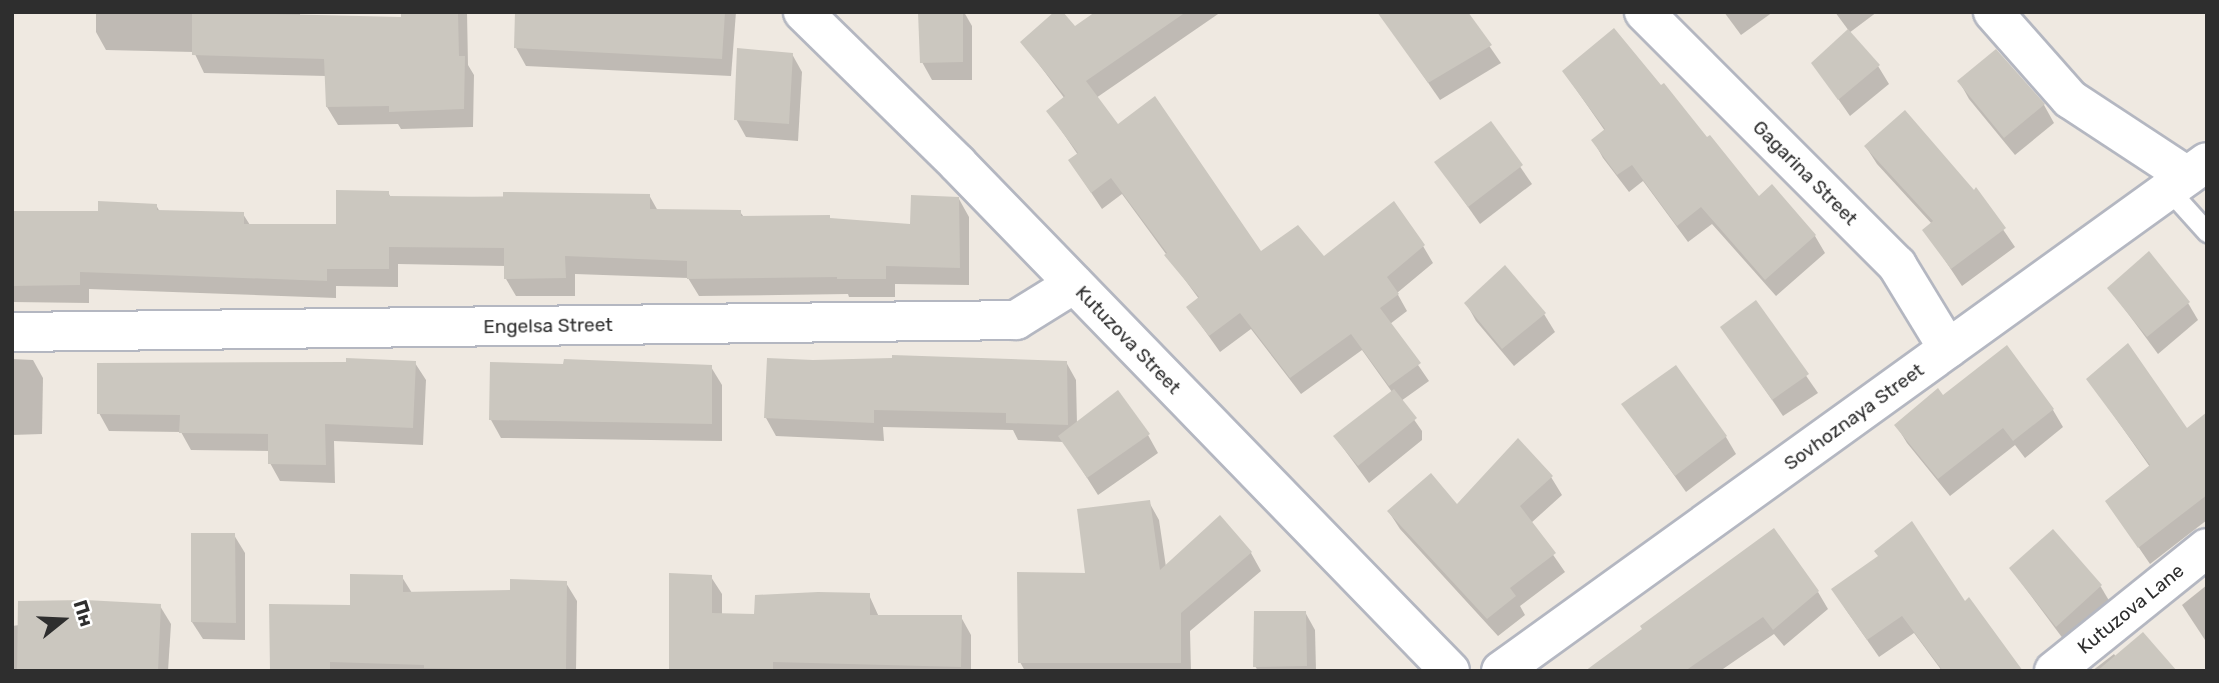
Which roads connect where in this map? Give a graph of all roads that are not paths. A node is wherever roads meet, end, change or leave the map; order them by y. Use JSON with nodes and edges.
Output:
{"nodes":[{"id":1,"x":803,"y":12,"type":"edge"},
{"id":2,"x":1644,"y":12,"type":"edge"},
{"id":3,"x":1993,"y":12,"type":"edge"},
{"id":4,"x":2188,"y":176,"type":"edge"},
{"id":5,"x":2207,"y":232,"type":"edge"},
{"id":6,"x":1074,"y":284,"type":"junction"},
{"id":7,"x":12,"y":332,"type":"edge"},
{"id":8,"x":1948,"y":349,"type":"junction"},
{"id":9,"x":2207,"y":548,"type":"edge"},
{"id":10,"x":1450,"y":671,"type":"edge"},
{"id":11,"x":1501,"y":671,"type":"edge"},
{"id":12,"x":2054,"y":671,"type":"edge"}],
"edges":[{"from":1,"to":6,"type":"street","name":"Kutuzova Street"},
{"from":2,"to":8,"type":"street","name":"Gagarina Street"},
{"from":3,"to":4,"type":"street"},
{"from":4,"to":5,"type":"lane"},
{"from":4,"to":8,"type":"street","name":"Sovhoznaya Street"},
{"from":6,"to":7,"type":"street","name":"Engelsa Street"},
{"from":6,"to":10,"type":"street","name":"Kutuzova Street"},
{"from":8,"to":11,"type":"street","name":"Sovhoznaya Street"},
{"from":9,"to":12,"type":"street","name":"Kutuzova Lane"}]}
